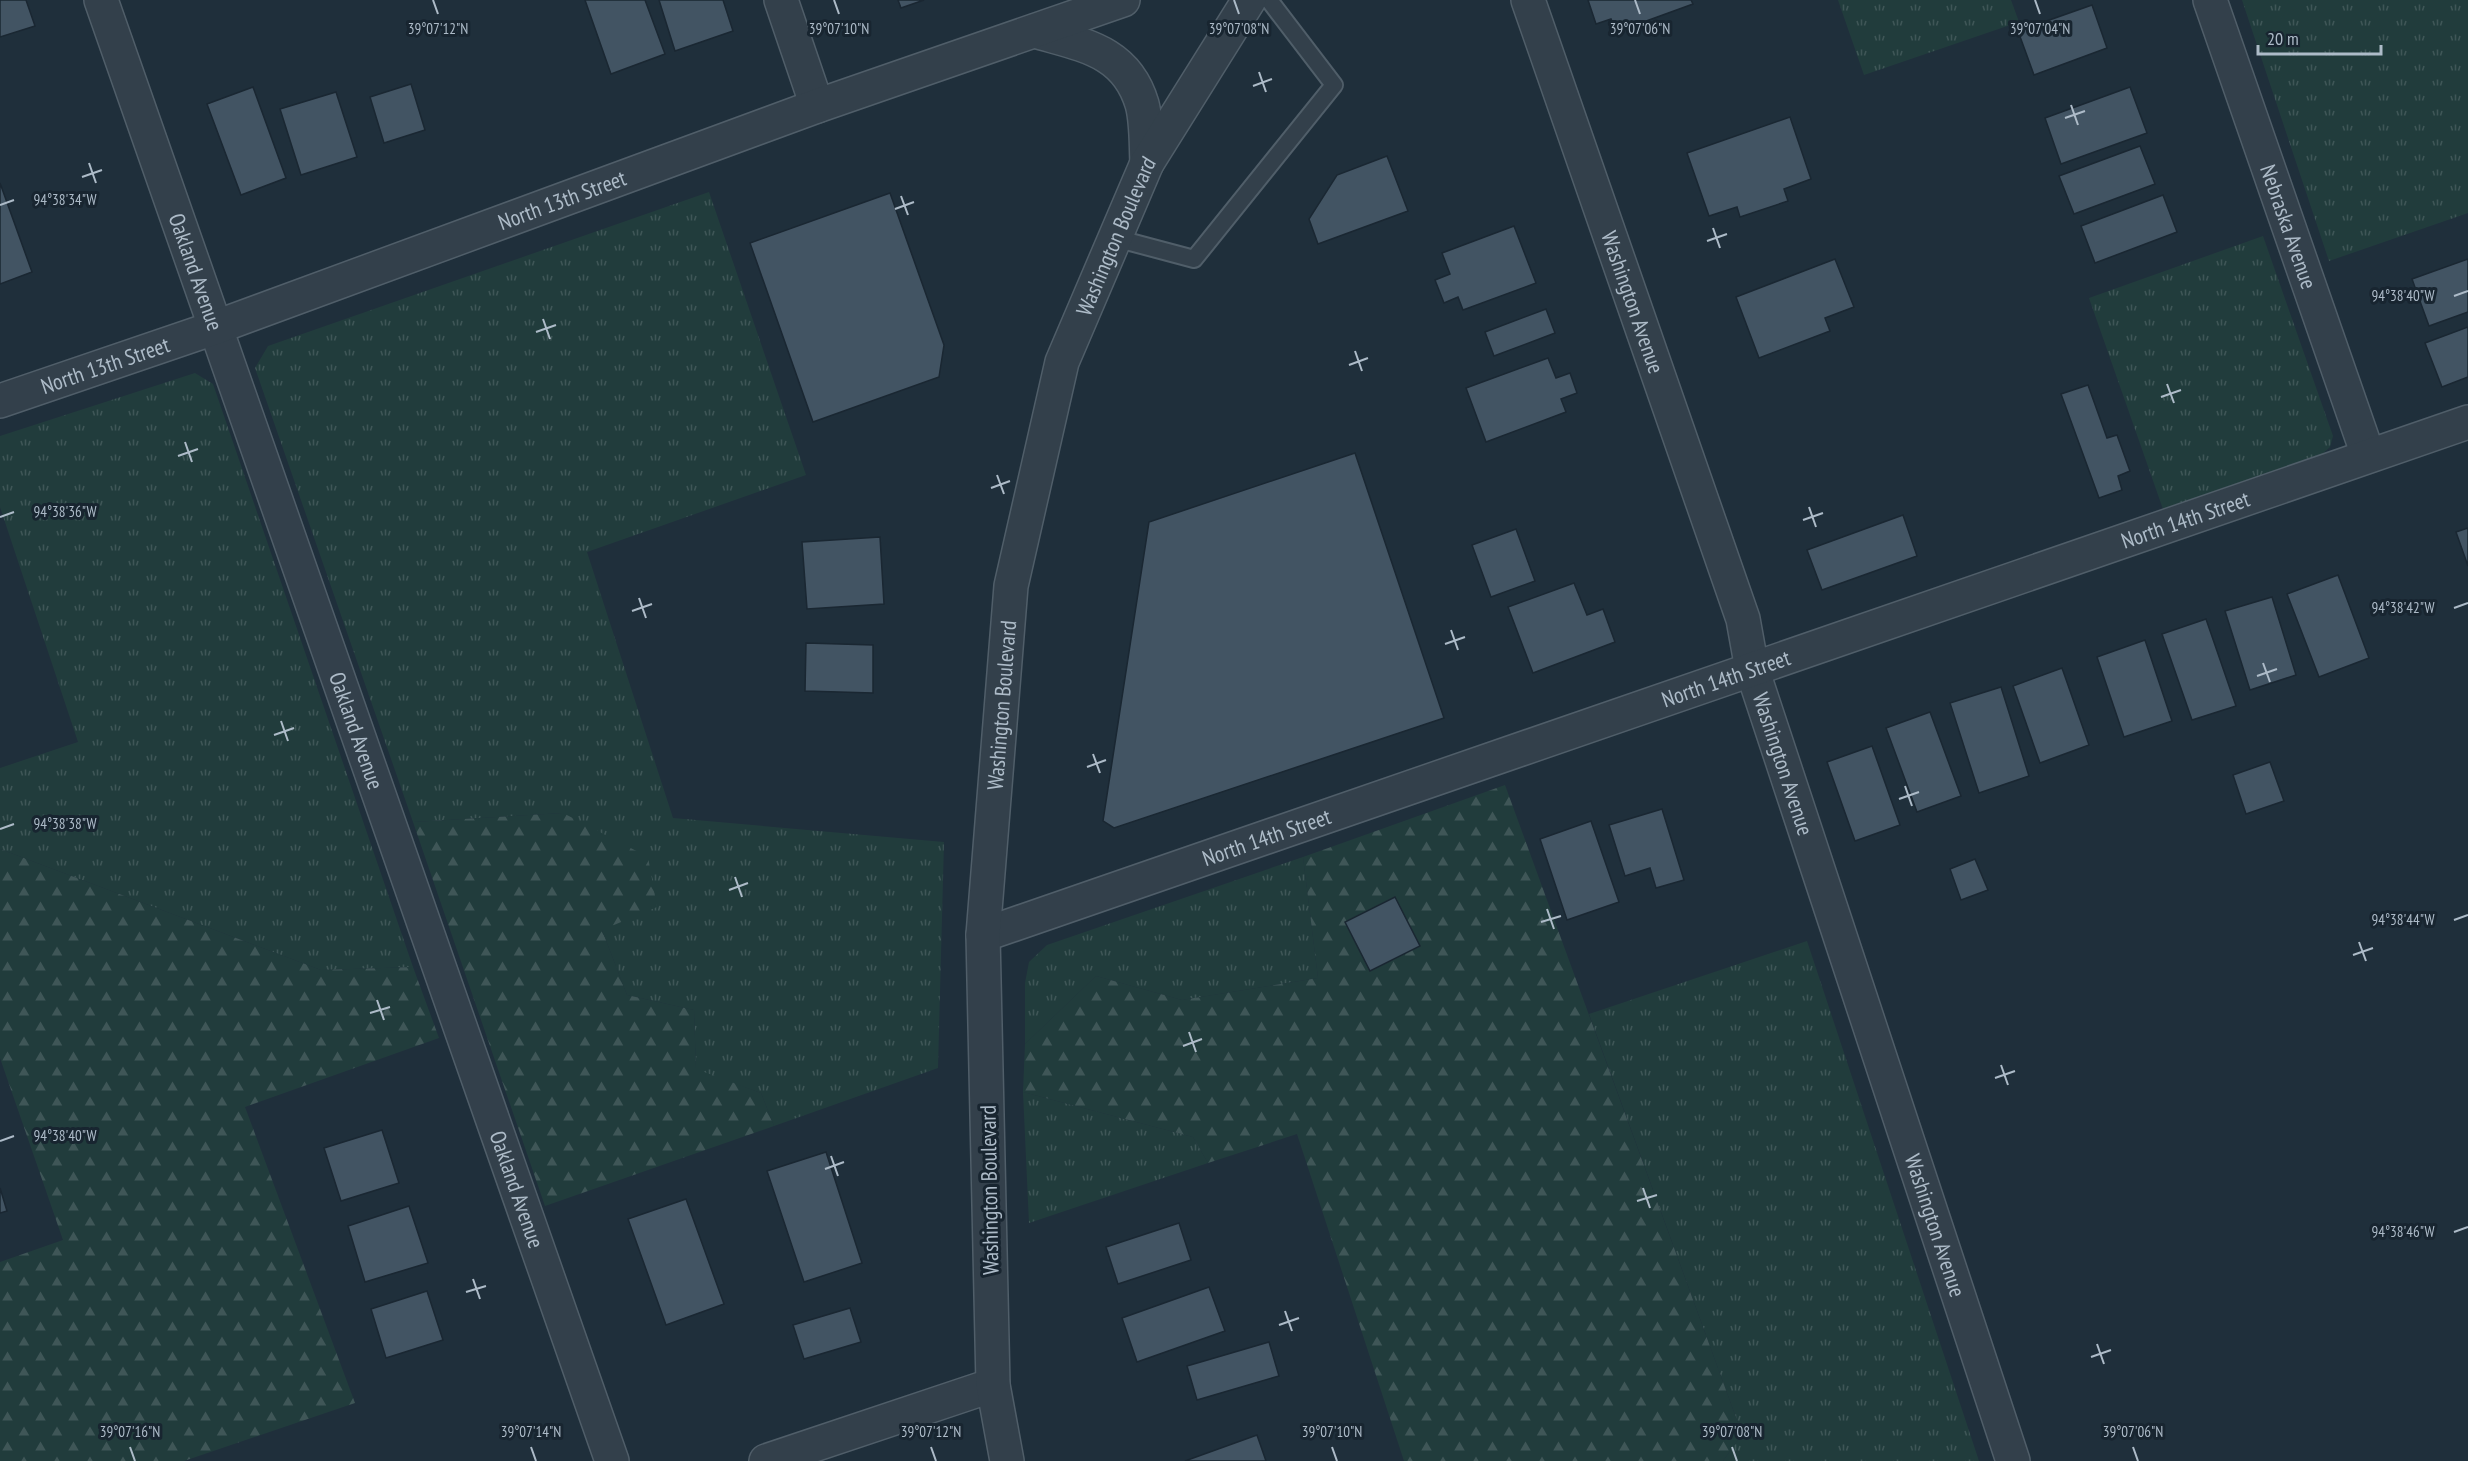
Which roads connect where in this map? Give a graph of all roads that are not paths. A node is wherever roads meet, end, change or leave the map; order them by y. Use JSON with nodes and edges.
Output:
{"nodes":[{"id":1,"x":101,"y":0,"type":"edge"},
{"id":2,"x":781,"y":0,"type":"edge"},
{"id":3,"x":1124,"y":0,"type":"edge"},
{"id":4,"x":1249,"y":0,"type":"edge"},
{"id":5,"x":1269,"y":0,"type":"edge"},
{"id":6,"x":1528,"y":0,"type":"edge"},
{"id":7,"x":2210,"y":0,"type":"edge"},
{"id":8,"x":1035,"y":31,"type":"junction"},
{"id":9,"x":817,"y":106,"type":"junction"},
{"id":10,"x":1147,"y":164,"type":"junction"},
{"id":11,"x":1115,"y":238,"type":"junction"},
{"id":12,"x":214,"y":328,"type":"junction"},
{"id":13,"x":0,"y":401,"type":"edge"},
{"id":14,"x":2468,"y":422,"type":"edge"},
{"id":15,"x":2368,"y":455,"type":"junction"},
{"id":16,"x":1752,"y":669,"type":"junction"},
{"id":17,"x":983,"y":935,"type":"junction"},
{"id":18,"x":993,"y":1385,"type":"junction"},
{"id":19,"x":612,"y":1461,"type":"edge"},
{"id":20,"x":766,"y":1461,"type":"edge"},
{"id":21,"x":1007,"y":1461,"type":"edge"},
{"id":22,"x":2013,"y":1461,"type":"edge"}],
"edges":[{"from":1,"to":12,"type":"street","name":"Oakland Avenue"},
{"from":2,"to":9,"type":"street"},
{"from":3,"to":8,"type":"street","name":"North 13th Street"},
{"from":4,"to":10,"type":"street","name":"Washington Boulevard"},
{"from":5,"to":11,"type":"lane"},
{"from":6,"to":16,"type":"street","name":"Washington Avenue"},
{"from":7,"to":15,"type":"street","name":"Nebraska Avenue"},
{"from":8,"to":9,"type":"street","name":"North 13th Street"},
{"from":8,"to":10,"type":"street"},
{"from":9,"to":12,"type":"street","name":"North 13th Street"},
{"from":10,"to":11,"type":"street","name":"Washington Boulevard"},
{"from":11,"to":17,"type":"street","name":"Washington Boulevard"},
{"from":12,"to":13,"type":"street","name":"North 13th Street"},
{"from":12,"to":19,"type":"street","name":"Oakland Avenue"},
{"from":14,"to":15,"type":"street","name":"North 14th Street"},
{"from":15,"to":16,"type":"street","name":"North 14th Street"},
{"from":16,"to":17,"type":"street","name":"North 14th Street"},
{"from":16,"to":22,"type":"street","name":"Washington Avenue"},
{"from":17,"to":18,"type":"street","name":"Washington Boulevard"},
{"from":18,"to":20,"type":"street"},
{"from":18,"to":21,"type":"street","name":"Washington Boulevard"}]}
